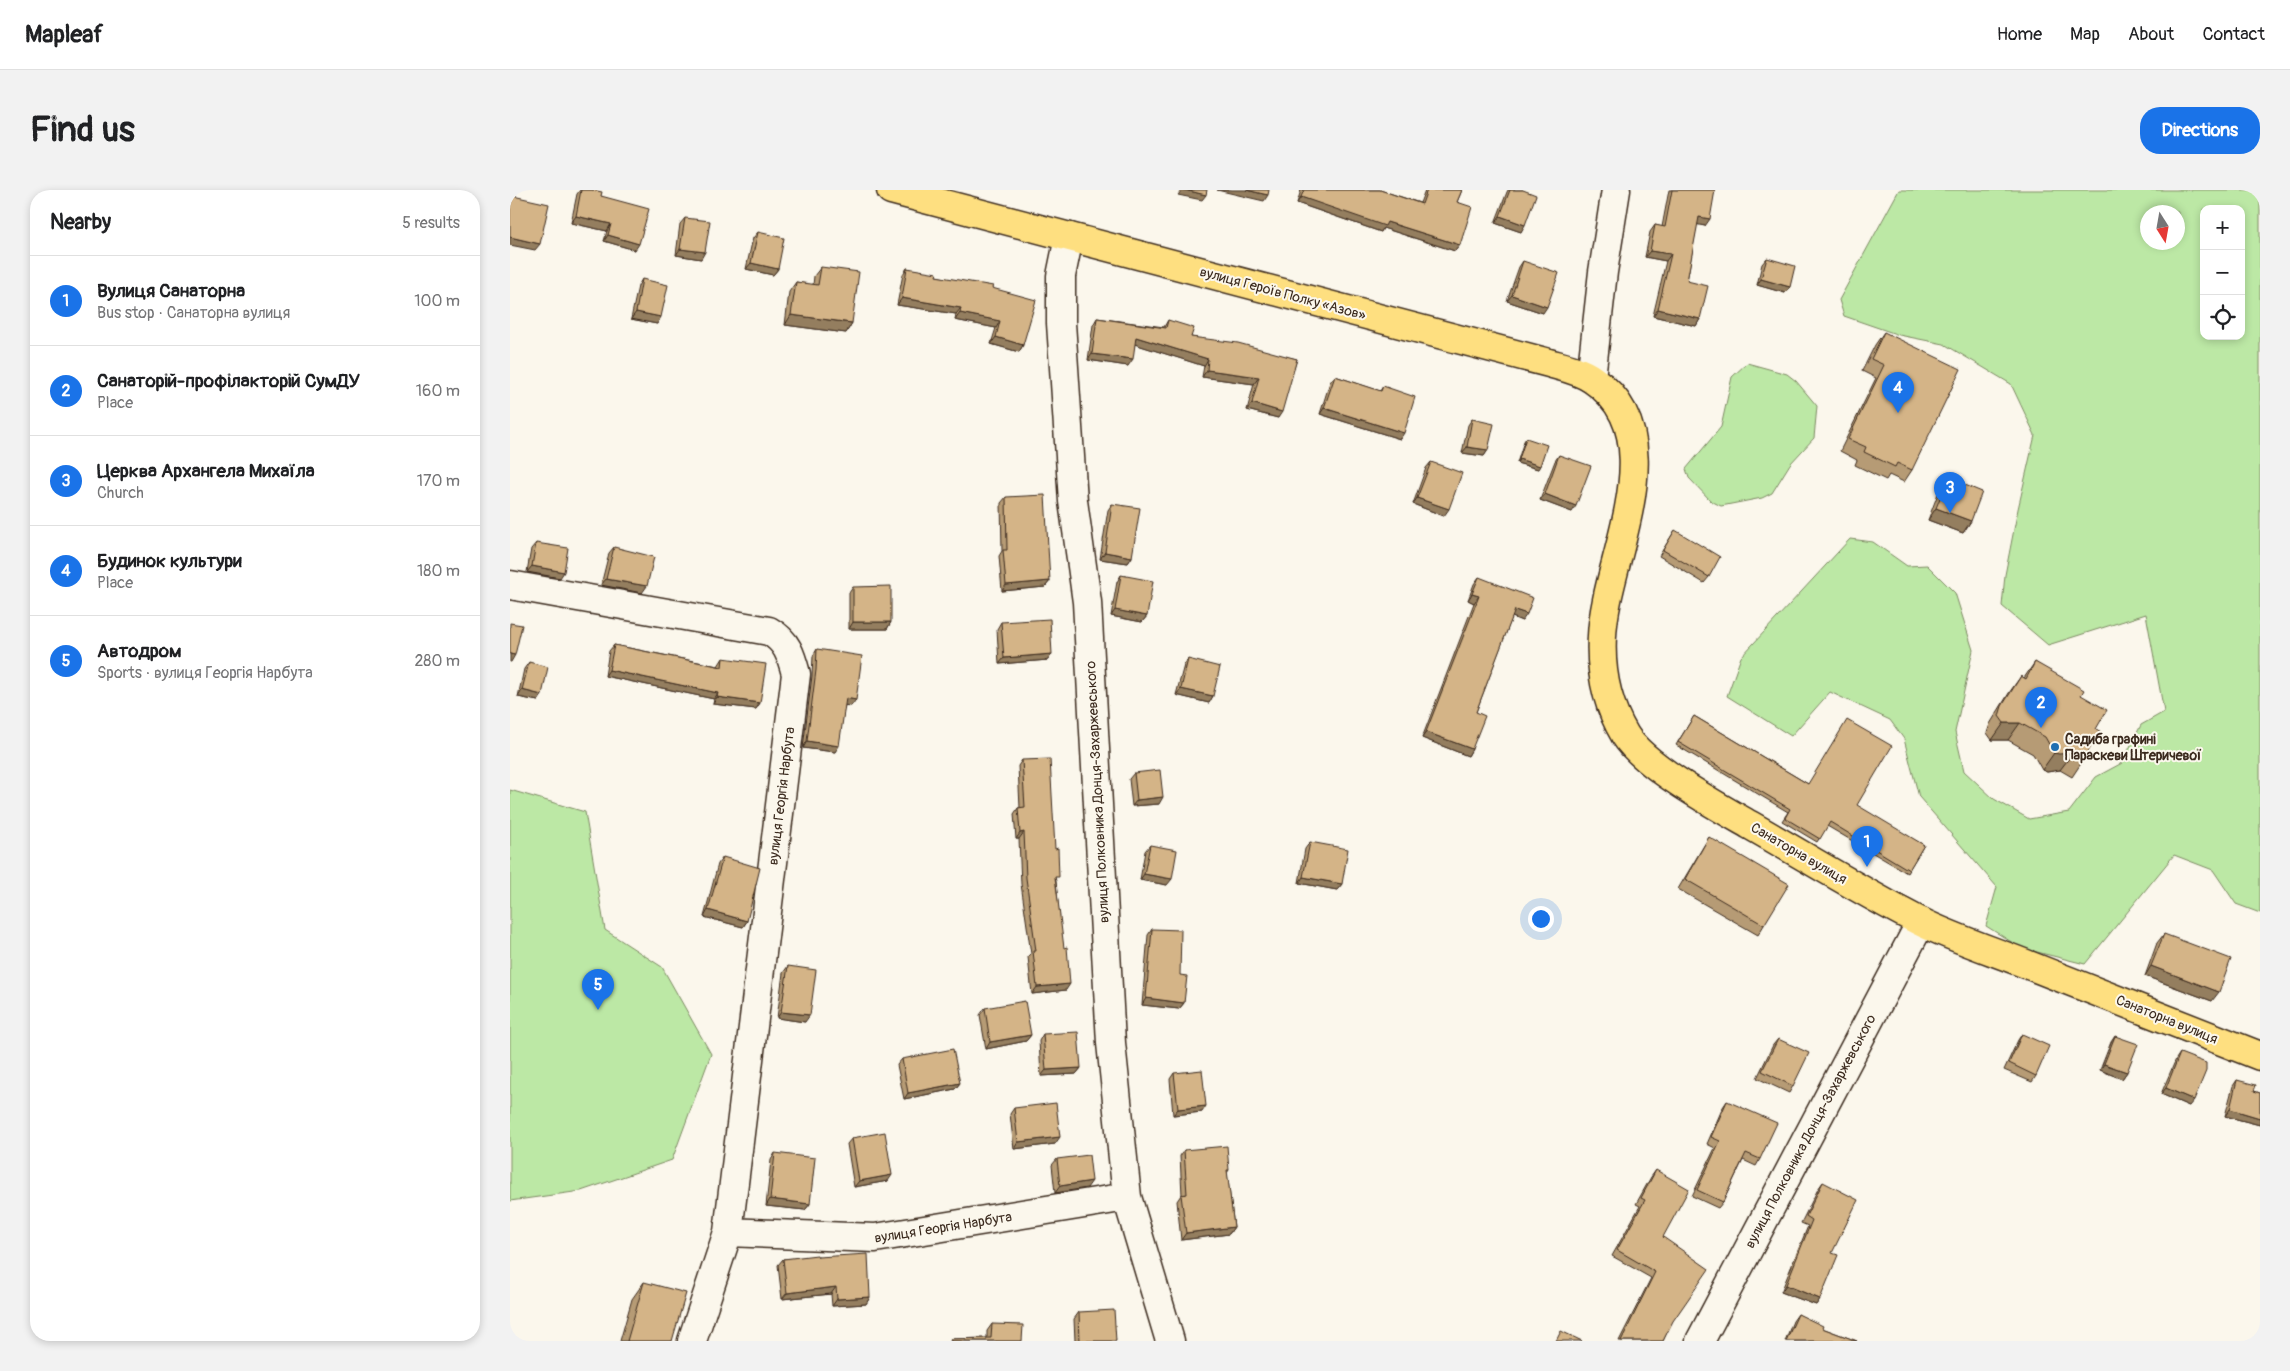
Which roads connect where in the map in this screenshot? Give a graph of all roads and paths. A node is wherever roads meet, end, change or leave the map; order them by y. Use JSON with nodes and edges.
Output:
{"nodes":[{"id":1,"x":891,"y":190,"type":"edge"},
{"id":2,"x":1616,"y":190,"type":"edge"},
{"id":3,"x":1069,"y":237,"type":"junction"},
{"id":4,"x":1591,"y":378,"type":"junction"},
{"id":5,"x":1633,"y":449,"type":"joint"},
{"id":6,"x":510,"y":585,"type":"edge"},
{"id":7,"x":1921,"y":922,"type":"junction"},
{"id":8,"x":2260,"y":1056,"type":"edge"},
{"id":9,"x":1127,"y":1198,"type":"junction"},
{"id":10,"x":728,"y":1232,"type":"junction"},
{"id":11,"x":692,"y":1341,"type":"edge"},
{"id":12,"x":1170,"y":1341,"type":"edge"},
{"id":13,"x":1700,"y":1341,"type":"edge"}],
"edges":[{"from":1,"to":3,"type":"main road","name":"вулиця Героїв Полку «Азов»"},
{"from":2,"to":4,"type":"street"},
{"from":3,"to":4,"type":"main road","name":"вулиця Героїв Полку «Азов»"},
{"from":3,"to":9,"type":"street","name":"вулиця Полковника Донця-Захаржевського"},
{"from":4,"to":5,"type":"main road","name":"вулиця Героїв Полку «Азов»"},
{"from":5,"to":7,"type":"main road","name":"Санаторна вулиця"},
{"from":6,"to":10,"type":"street","name":"вулиця Георгія Нарбута"},
{"from":7,"to":8,"type":"main road","name":"Санаторна вулиця"},
{"from":7,"to":13,"type":"street","name":"вулиця Полковника Донця-Захаржевського"},
{"from":9,"to":10,"type":"street","name":"вулиця Георгія Нарбута"},
{"from":9,"to":12,"type":"street","name":"вулиця Полковника Донця-Захаржевського"},
{"from":10,"to":11,"type":"street","name":"вулиця Георгія Нарбута"}]}
